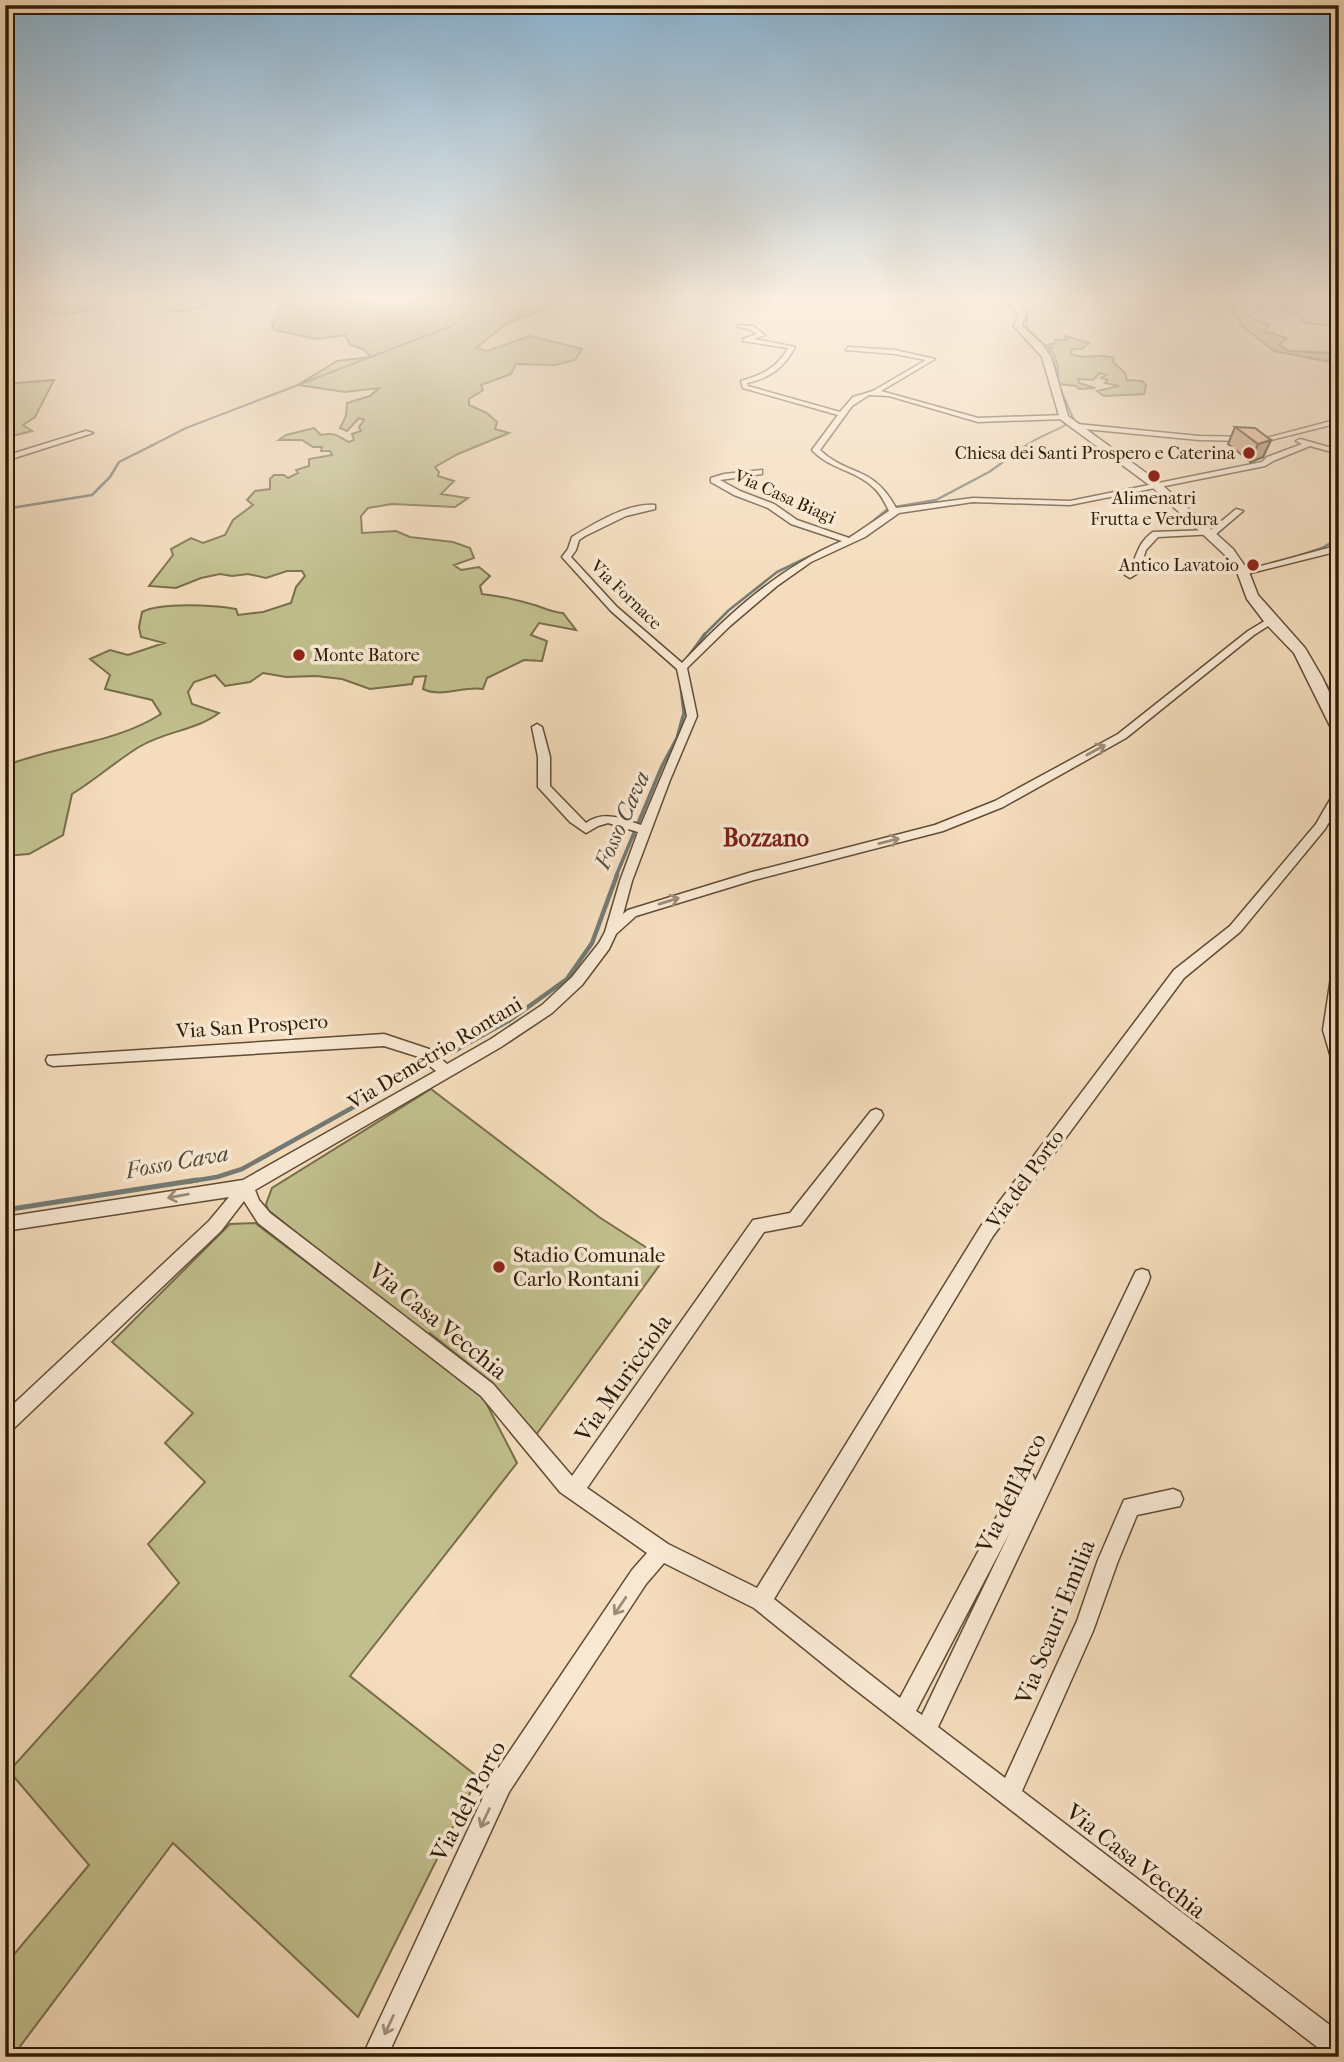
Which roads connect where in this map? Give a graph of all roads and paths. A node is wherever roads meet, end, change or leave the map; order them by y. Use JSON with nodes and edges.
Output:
{"nodes":[{"id":1,"x":767,"y":393,"type":"edge"},
{"id":2,"x":866,"y":393,"type":"edge"},
{"id":3,"x":886,"y":393,"type":"edge"},
{"id":4,"x":1056,"y":393,"type":"edge"},
{"id":5,"x":841,"y":414,"type":"junction"},
{"id":6,"x":1339,"y":421,"type":"edge"},
{"id":7,"x":1071,"y":422,"type":"junction"},
{"id":8,"x":89,"y":433,"type":"dead end"},
{"id":9,"x":1279,"y":434,"type":"junction"},
{"id":10,"x":1259,"y":440,"type":"junction"},
{"id":11,"x":1308,"y":444,"type":"junction"},
{"id":12,"x":1339,"y":452,"type":"edge"},
{"id":13,"x":5,"y":459,"type":"edge"},
{"id":14,"x":1270,"y":459,"type":"junction"},
{"id":15,"x":759,"y":472,"type":"dead end"},
{"id":16,"x":1156,"y":485,"type":"junction"},
{"id":17,"x":652,"y":507,"type":"dead end"},
{"id":18,"x":892,"y":508,"type":"junction"},
{"id":19,"x":1239,"y":511,"type":"dead end"},
{"id":20,"x":1209,"y":533,"type":"junction"},
{"id":21,"x":846,"y":540,"type":"junction"},
{"id":22,"x":1339,"y":548,"type":"edge"},
{"id":23,"x":1243,"y":572,"type":"junction"},
{"id":24,"x":1130,"y":575,"type":"dead end"},
{"id":25,"x":1271,"y":621,"type":"junction"},
{"id":26,"x":681,"y":667,"type":"junction"},
{"id":27,"x":537,"y":727,"type":"dead end"},
{"id":28,"x":1339,"y":730,"type":"edge"},
{"id":29,"x":1339,"y":794,"type":"edge"},
{"id":30,"x":638,"y":828,"type":"junction"},
{"id":31,"x":611,"y":932,"type":"junction"},
{"id":32,"x":1339,"y":971,"type":"edge"},
{"id":33,"x":53,"y":1060,"type":"dead end"},
{"id":34,"x":1339,"y":1061,"type":"edge"},
{"id":35,"x":440,"y":1065,"type":"junction"},
{"id":36,"x":876,"y":1115,"type":"dead end"},
{"id":37,"x":246,"y":1187,"type":"junction"},
{"id":38,"x":5,"y":1224,"type":"edge"},
{"id":39,"x":1142,"y":1277,"type":"dead end"},
{"id":40,"x":5,"y":1425,"type":"edge"},
{"id":41,"x":1026,"y":1482,"type":"dead end"},
{"id":42,"x":575,"y":1490,"type":"junction"},
{"id":43,"x":1173,"y":1499,"type":"dead end"},
{"id":44,"x":661,"y":1551,"type":"junction"},
{"id":45,"x":761,"y":1601,"type":"junction"},
{"id":46,"x":903,"y":1714,"type":"junction"},
{"id":47,"x":925,"y":1731,"type":"junction"},
{"id":48,"x":1009,"y":1796,"type":"junction"},
{"id":49,"x":1339,"y":2048,"type":"edge"},
{"id":50,"x":374,"y":2057,"type":"edge"}],
"edges":[{"from":1,"to":5,"type":"street"},
{"from":2,"to":5,"type":"street"},
{"from":3,"to":7,"type":"street"},
{"from":4,"to":7,"type":"street"},
{"from":5,"to":18,"type":"street"},
{"from":6,"to":9,"type":"street"},
{"from":7,"to":10,"type":"street"},
{"from":7,"to":16,"type":"street"},
{"from":8,"to":13,"type":"street"},
{"from":9,"to":10,"type":"street"},
{"from":9,"to":11,"type":"street"},
{"from":10,"to":14,"type":"street"},
{"from":11,"to":12,"type":"street"},
{"from":11,"to":14,"type":"street"},
{"from":14,"to":16,"type":"street"},
{"from":15,"to":21,"type":"street","name":"Via Casa Biagi"},
{"from":16,"to":18,"type":"street"},
{"from":16,"to":20,"type":"street"},
{"from":17,"to":26,"type":"street","name":"Via Fornace"},
{"from":18,"to":21,"type":"street"},
{"from":19,"to":20,"type":"street"},
{"from":20,"to":23,"type":"street"},
{"from":20,"to":24,"type":"street"},
{"from":21,"to":26,"type":"street"},
{"from":22,"to":23,"type":"street"},
{"from":23,"to":25,"type":"street"},
{"from":25,"to":28,"type":"street"},
{"from":31,"to":25,"type":"street","one_way":true},
{"from":26,"to":30,"type":"street","name":"Via Demetrio Rontani"},
{"from":27,"to":30,"type":"street"},
{"from":29,"to":45,"type":"street","name":"Via del Porto"},
{"from":30,"to":31,"type":"street","name":"Via Demetrio Rontani"},
{"from":31,"to":35,"type":"street","name":"Via Demetrio Rontani"},
{"from":32,"to":34,"type":"street"},
{"from":33,"to":35,"type":"street","name":"Via San Prospero"},
{"from":35,"to":37,"type":"street","name":"Via Demetrio Rontani"},
{"from":36,"to":42,"type":"street","name":"Via Muricciola"},
{"from":37,"to":38,"type":"street","one_way":true},
{"from":37,"to":40,"type":"street","name":"Via Demetrio Rontani"},
{"from":37,"to":42,"type":"street","name":"Via Casa Vecchia"},
{"from":39,"to":47,"type":"street","name":"Via dell'Arco"},
{"from":41,"to":46,"type":"street"},
{"from":42,"to":44,"type":"street","name":"Via Casa Vecchia"},
{"from":43,"to":48,"type":"street","name":"Via Scauri Emilia"},
{"from":44,"to":45,"type":"street","name":"Via Casa Vecchia"},
{"from":44,"to":50,"type":"street","name":"Via del Porto","one_way":true},
{"from":45,"to":46,"type":"street","name":"Via Casa Vecchia"},
{"from":46,"to":47,"type":"street","name":"Via Casa Vecchia"},
{"from":47,"to":48,"type":"street","name":"Via Casa Vecchia"},
{"from":48,"to":49,"type":"street","name":"Via Casa Vecchia"}]}
